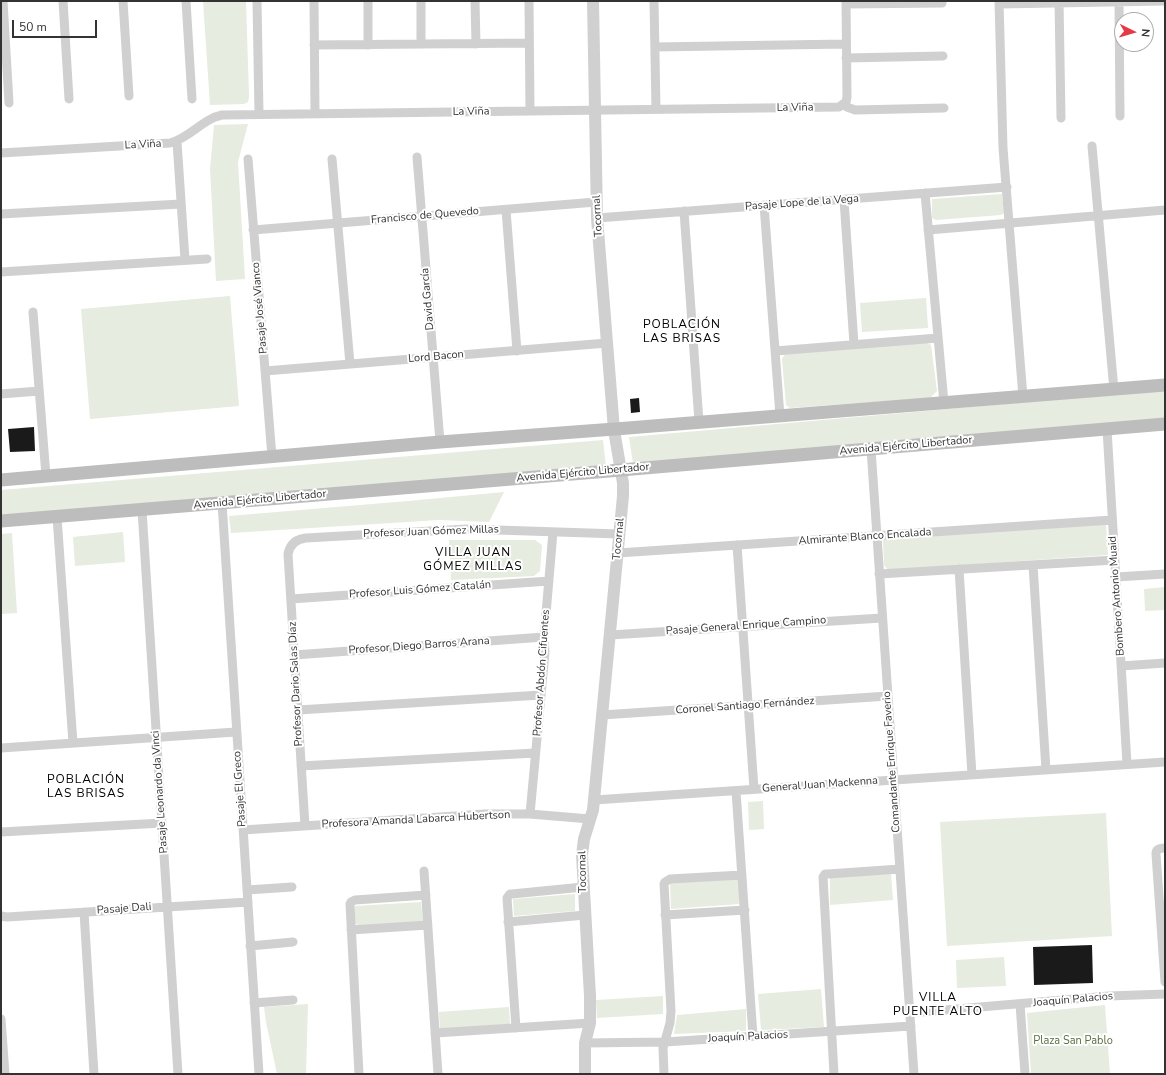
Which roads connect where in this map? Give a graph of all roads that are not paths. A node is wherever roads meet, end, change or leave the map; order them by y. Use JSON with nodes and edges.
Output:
{"nodes":[{"id":1,"x":3,"y":1,"type":"edge"},
{"id":2,"x":63,"y":1,"type":"edge"},
{"id":3,"x":123,"y":1,"type":"edge"},
{"id":4,"x":186,"y":1,"type":"edge"},
{"id":5,"x":257,"y":1,"type":"edge"},
{"id":6,"x":314,"y":1,"type":"edge"},
{"id":7,"x":368,"y":1,"type":"edge"},
{"id":8,"x":421,"y":1,"type":"edge"},
{"id":9,"x":475,"y":1,"type":"edge"},
{"id":10,"x":529,"y":1,"type":"edge"},
{"id":11,"x":593,"y":1,"type":"edge"},
{"id":12,"x":654,"y":1,"type":"edge"},
{"id":13,"x":1165,"y":1,"type":"edge"},
{"id":14,"x":999,"y":2,"type":"edge"},
{"id":15,"x":1059,"y":2,"type":"edge"},
{"id":16,"x":1119,"y":2,"type":"edge"},
{"id":17,"x":846,"y":3,"type":"edge"},
{"id":18,"x":942,"y":3,"type":"dead end"},
{"id":19,"x":529,"y":43,"type":"junction"},
{"id":20,"x":368,"y":44,"type":"junction"},
{"id":21,"x":421,"y":44,"type":"junction"},
{"id":22,"x":476,"y":44,"type":"junction"},
{"id":23,"x":846,"y":44,"type":"junction"},
{"id":24,"x":314,"y":45,"type":"junction"},
{"id":25,"x":655,"y":47,"type":"junction"},
{"id":26,"x":943,"y":56,"type":"dead end"},
{"id":27,"x":846,"y":58,"type":"junction"},
{"id":28,"x":129,"y":96,"type":"dead end"},
{"id":29,"x":69,"y":99,"type":"dead end"},
{"id":30,"x":192,"y":99,"type":"dead end"},
{"id":31,"x":9,"y":103,"type":"dead end"},
{"id":32,"x":844,"y":104,"type":"junction"},
{"id":33,"x":944,"y":108,"type":"dead end"},
{"id":34,"x":656,"y":109,"type":"junction"},
{"id":35,"x":594,"y":110,"type":"junction"},
{"id":36,"x":530,"y":111,"type":"junction"},
{"id":37,"x":315,"y":113,"type":"junction"},
{"id":38,"x":259,"y":114,"type":"junction"},
{"id":39,"x":1120,"y":116,"type":"dead end"},
{"id":40,"x":1061,"y":118,"type":"dead end"},
{"id":41,"x":177,"y":142,"type":"junction"},
{"id":42,"x":1092,"y":146,"type":"dead end"},
{"id":43,"x":1,"y":153,"type":"edge"},
{"id":44,"x":417,"y":156,"type":"dead end"},
{"id":45,"x":248,"y":159,"type":"dead end"},
{"id":46,"x":332,"y":159,"type":"dead end"},
{"id":47,"x":1007,"y":187,"type":"junction"},
{"id":48,"x":925,"y":193,"type":"junction"},
{"id":49,"x":844,"y":200,"type":"junction"},
{"id":50,"x":596,"y":202,"type":"junction"},
{"id":51,"x":181,"y":204,"type":"junction"},
{"id":52,"x":764,"y":205,"type":"junction"},
{"id":53,"x":506,"y":210,"type":"junction"},
{"id":54,"x":1165,"y":210,"type":"edge"},
{"id":55,"x":684,"y":212,"type":"junction"},
{"id":56,"x":1,"y":214,"type":"edge"},
{"id":57,"x":1098,"y":215,"type":"junction"},
{"id":58,"x":421,"y":216,"type":"junction"},
{"id":59,"x":597,"y":218,"type":"junction"},
{"id":60,"x":1010,"y":223,"type":"junction"},
{"id":61,"x":338,"y":224,"type":"junction"},
{"id":62,"x":254,"y":230,"type":"junction"},
{"id":63,"x":928,"y":230,"type":"junction"},
{"id":64,"x":207,"y":259,"type":"dead end"},
{"id":65,"x":185,"y":260,"type":"junction"},
{"id":66,"x":1,"y":272,"type":"edge"},
{"id":67,"x":33,"y":312,"type":"dead end"},
{"id":68,"x":938,"y":338,"type":"junction"},
{"id":69,"x":607,"y":343,"type":"junction"},
{"id":70,"x":854,"y":344,"type":"junction"},
{"id":71,"x":518,"y":351,"type":"junction"},
{"id":72,"x":775,"y":351,"type":"junction"},
{"id":73,"x":433,"y":358,"type":"junction"},
{"id":74,"x":350,"y":364,"type":"junction"},
{"id":75,"x":265,"y":371,"type":"junction"},
{"id":76,"x":1165,"y":385,"type":"edge"},
{"id":77,"x":1114,"y":390,"type":"junction"},
{"id":78,"x":39,"y":391,"type":"junction"},
{"id":79,"x":1,"y":394,"type":"edge"},
{"id":80,"x":1023,"y":397,"type":"junction"},
{"id":81,"x":944,"y":403,"type":"junction"},
{"id":82,"x":780,"y":416,"type":"junction"},
{"id":83,"x":699,"y":422,"type":"junction"},
{"id":84,"x":1165,"y":424,"type":"edge"},
{"id":85,"x":1107,"y":428,"type":"junction"},
{"id":86,"x":614,"y":430,"type":"junction"},
{"id":87,"x":440,"y":442,"type":"junction"},
{"id":88,"x":871,"y":449,"type":"junction"},
{"id":89,"x":272,"y":457,"type":"junction"},
{"id":90,"x":621,"y":470,"type":"junction"},
{"id":91,"x":46,"y":476,"type":"junction"},
{"id":92,"x":1,"y":480,"type":"edge"},
{"id":93,"x":222,"y":503,"type":"junction"},
{"id":94,"x":142,"y":510,"type":"junction"},
{"id":95,"x":57,"y":516,"type":"junction"},
{"id":96,"x":1112,"y":520,"type":"junction"},
{"id":97,"x":1,"y":521,"type":"edge"},
{"id":98,"x":553,"y":532,"type":"junction"},
{"id":99,"x":619,"y":534,"type":"junction"},
{"id":100,"x":877,"y":536,"type":"junction"},
{"id":101,"x":293,"y":543,"type":"joint"},
{"id":102,"x":737,"y":545,"type":"junction"},
{"id":103,"x":618,"y":553,"type":"junction"},
{"id":104,"x":1115,"y":560,"type":"junction"},
{"id":105,"x":1033,"y":565,"type":"junction"},
{"id":106,"x":959,"y":569,"type":"junction"},
{"id":107,"x":879,"y":574,"type":"junction"},
{"id":108,"x":1165,"y":574,"type":"edge"},
{"id":109,"x":1116,"y":577,"type":"junction"},
{"id":110,"x":549,"y":581,"type":"junction"},
{"id":111,"x":291,"y":599,"type":"junction"},
{"id":112,"x":882,"y":618,"type":"junction"},
{"id":113,"x":743,"y":626,"type":"junction"},
{"id":114,"x":610,"y":634,"type":"junction"},
{"id":115,"x":544,"y":637,"type":"junction"},
{"id":116,"x":294,"y":655,"type":"junction"},
{"id":117,"x":1165,"y":663,"type":"edge"},
{"id":118,"x":1121,"y":666,"type":"junction"},
{"id":119,"x":541,"y":695,"type":"junction"},
{"id":120,"x":888,"y":696,"type":"junction"},
{"id":121,"x":748,"y":705,"type":"junction"},
{"id":122,"x":298,"y":710,"type":"junction"},
{"id":123,"x":602,"y":714,"type":"junction"},
{"id":124,"x":236,"y":732,"type":"junction"},
{"id":125,"x":157,"y":738,"type":"junction"},
{"id":126,"x":72,"y":743,"type":"junction"},
{"id":127,"x":1,"y":748,"type":"edge"},
{"id":128,"x":535,"y":753,"type":"junction"},
{"id":129,"x":1165,"y":762,"type":"edge"},
{"id":130,"x":1128,"y":764,"type":"junction"},
{"id":131,"x":301,"y":766,"type":"junction"},
{"id":132,"x":1046,"y":770,"type":"junction"},
{"id":133,"x":972,"y":775,"type":"junction"},
{"id":134,"x":894,"y":780,"type":"junction"},
{"id":135,"x":754,"y":790,"type":"junction"},
{"id":136,"x":736,"y":791,"type":"junction"},
{"id":137,"x":594,"y":800,"type":"junction"},
{"id":138,"x":530,"y":814,"type":"junction"},
{"id":139,"x":590,"y":819,"type":"junction"},
{"id":140,"x":162,"y":823,"type":"junction"},
{"id":141,"x":305,"y":826,"type":"junction"},
{"id":142,"x":243,"y":830,"type":"junction"},
{"id":143,"x":1,"y":832,"type":"edge"},
{"id":144,"x":1161,"y":849,"type":"edge"},
{"id":145,"x":900,"y":868,"type":"junction"},
{"id":146,"x":424,"y":871,"type":"dead end"},
{"id":147,"x":742,"y":874,"type":"junction"},
{"id":148,"x":1161,"y":882,"type":"edge"},
{"id":149,"x":292,"y":887,"type":"dead end"},
{"id":150,"x":583,"y":887,"type":"junction"},
{"id":151,"x":247,"y":890,"type":"junction"},
{"id":152,"x":426,"y":895,"type":"junction"},
{"id":153,"x":248,"y":902,"type":"junction"},
{"id":154,"x":168,"y":907,"type":"junction"},
{"id":155,"x":745,"y":910,"type":"junction"},
{"id":156,"x":84,"y":912,"type":"junction"},
{"id":157,"x":585,"y":915,"type":"junction"},
{"id":158,"x":666,"y":915,"type":"junction"},
{"id":159,"x":1,"y":916,"type":"edge"},
{"id":160,"x":508,"y":922,"type":"junction"},
{"id":161,"x":428,"y":925,"type":"junction"},
{"id":162,"x":352,"y":930,"type":"junction"},
{"id":163,"x":293,"y":942,"type":"dead end"},
{"id":164,"x":250,"y":946,"type":"junction"},
{"id":165,"x":1165,"y":982,"type":"edge"},
{"id":166,"x":1165,"y":994,"type":"edge"},
{"id":167,"x":293,"y":1000,"type":"dead end"},
{"id":168,"x":254,"y":1003,"type":"junction"},
{"id":169,"x":1020,"y":1004,"type":"junction"},
{"id":170,"x":910,"y":1013,"type":"junction"},
{"id":171,"x":1,"y":1019,"type":"edge"},
{"id":172,"x":590,"y":1023,"type":"junction"},
{"id":173,"x":911,"y":1026,"type":"junction"},
{"id":174,"x":516,"y":1028,"type":"junction"},
{"id":175,"x":832,"y":1032,"type":"junction"},
{"id":176,"x":435,"y":1034,"type":"junction"},
{"id":177,"x":753,"y":1036,"type":"junction"},
{"id":178,"x":665,"y":1042,"type":"junction"},
{"id":179,"x":585,"y":1043,"type":"junction"},
{"id":180,"x":5,"y":1074,"type":"edge"},
{"id":181,"x":94,"y":1074,"type":"edge"},
{"id":182,"x":178,"y":1074,"type":"edge"},
{"id":183,"x":259,"y":1074,"type":"edge"},
{"id":184,"x":359,"y":1074,"type":"edge"},
{"id":185,"x":438,"y":1074,"type":"edge"},
{"id":186,"x":585,"y":1074,"type":"edge"},
{"id":187,"x":664,"y":1074,"type":"edge"},
{"id":188,"x":834,"y":1074,"type":"edge"},
{"id":189,"x":914,"y":1074,"type":"edge"},
{"id":190,"x":1025,"y":1074,"type":"edge"}],
"edges":[{"from":1,"to":31,"type":"street"},
{"from":2,"to":29,"type":"street"},
{"from":3,"to":28,"type":"street"},
{"from":4,"to":30,"type":"street"},
{"from":5,"to":38,"type":"street"},
{"from":6,"to":24,"type":"street"},
{"from":7,"to":20,"type":"street"},
{"from":8,"to":21,"type":"street"},
{"from":9,"to":22,"type":"street"},
{"from":10,"to":19,"type":"street"},
{"from":11,"to":35,"type":"street","name":"Tocornal"},
{"from":12,"to":25,"type":"street"},
{"from":13,"to":16,"type":"street"},
{"from":14,"to":15,"type":"street"},
{"from":14,"to":47,"type":"street"},
{"from":15,"to":16,"type":"street"},
{"from":15,"to":40,"type":"street"},
{"from":16,"to":39,"type":"street"},
{"from":17,"to":18,"type":"street"},
{"from":17,"to":23,"type":"street"},
{"from":19,"to":22,"type":"street"},
{"from":19,"to":36,"type":"street"},
{"from":20,"to":21,"type":"street"},
{"from":20,"to":24,"type":"street"},
{"from":21,"to":22,"type":"street"},
{"from":23,"to":25,"type":"street"},
{"from":23,"to":27,"type":"street"},
{"from":24,"to":37,"type":"street"},
{"from":25,"to":34,"type":"street"},
{"from":26,"to":27,"type":"street"},
{"from":27,"to":32,"type":"street"},
{"from":32,"to":33,"type":"street"},
{"from":32,"to":34,"type":"street","name":"La Viña"},
{"from":34,"to":35,"type":"street","name":"La Viña"},
{"from":35,"to":36,"type":"street","name":"La Viña"},
{"from":35,"to":50,"type":"street","name":"Tocornal"},
{"from":36,"to":37,"type":"street","name":"La Viña"},
{"from":37,"to":38,"type":"street","name":"La Viña"},
{"from":38,"to":41,"type":"street","name":"La Viña"},
{"from":41,"to":43,"type":"street","name":"La Viña"},
{"from":41,"to":51,"type":"street"},
{"from":42,"to":57,"type":"street"},
{"from":44,"to":58,"type":"street","name":"David García"},
{"from":45,"to":62,"type":"street","name":"Pasaje José Vianco"},
{"from":46,"to":61,"type":"street"},
{"from":47,"to":48,"type":"street","name":"Pasaje Lope de la Vega"},
{"from":47,"to":60,"type":"street"},
{"from":48,"to":49,"type":"street","name":"Pasaje Lope de la Vega"},
{"from":48,"to":63,"type":"street"},
{"from":49,"to":52,"type":"street","name":"Pasaje Lope de la Vega"},
{"from":49,"to":70,"type":"street"},
{"from":50,"to":53,"type":"street","name":"Francisco de Quevedo"},
{"from":50,"to":59,"type":"street","name":"Tocornal"},
{"from":51,"to":56,"type":"street"},
{"from":51,"to":65,"type":"street"},
{"from":52,"to":55,"type":"street","name":"Pasaje Lope de la Vega"},
{"from":52,"to":72,"type":"street"},
{"from":53,"to":58,"type":"street","name":"Francisco de Quevedo"},
{"from":53,"to":71,"type":"street"},
{"from":54,"to":57,"type":"street"},
{"from":55,"to":59,"type":"street","name":"Pasaje Lope de la Vega"},
{"from":55,"to":83,"type":"street"},
{"from":57,"to":60,"type":"street"},
{"from":57,"to":77,"type":"street"},
{"from":58,"to":61,"type":"street","name":"Francisco de Quevedo"},
{"from":58,"to":73,"type":"street","name":"David García"},
{"from":59,"to":69,"type":"street","name":"Tocornal"},
{"from":60,"to":63,"type":"street"},
{"from":60,"to":80,"type":"street"},
{"from":61,"to":62,"type":"street","name":"Francisco de Quevedo"},
{"from":61,"to":74,"type":"street"},
{"from":62,"to":75,"type":"street","name":"Pasaje José Vianco"},
{"from":63,"to":68,"type":"street"},
{"from":64,"to":65,"type":"street"},
{"from":65,"to":66,"type":"street"},
{"from":67,"to":78,"type":"street"},
{"from":68,"to":70,"type":"street"},
{"from":68,"to":81,"type":"street"},
{"from":69,"to":71,"type":"street","name":"Lord Bacon"},
{"from":69,"to":86,"type":"street","name":"Tocornal"},
{"from":70,"to":72,"type":"street"},
{"from":71,"to":73,"type":"street","name":"Lord Bacon"},
{"from":72,"to":82,"type":"street"},
{"from":73,"to":74,"type":"street","name":"Lord Bacon"},
{"from":73,"to":87,"type":"street","name":"David García"},
{"from":74,"to":75,"type":"street","name":"Lord Bacon"},
{"from":75,"to":89,"type":"street","name":"Pasaje José Vianco"},
{"from":76,"to":77,"type":"main road"},
{"from":77,"to":80,"type":"main road"},
{"from":78,"to":79,"type":"street"},
{"from":78,"to":91,"type":"street"},
{"from":80,"to":81,"type":"main road"},
{"from":81,"to":82,"type":"main road"},
{"from":82,"to":83,"type":"main road"},
{"from":83,"to":86,"type":"main road"},
{"from":84,"to":85,"type":"main road","name":"Avenida Ejército Libertador"},
{"from":85,"to":88,"type":"main road","name":"Avenida Ejército Libertador"},
{"from":85,"to":96,"type":"street","name":"Bombero Antonio Muaid"},
{"from":86,"to":87,"type":"main road"},
{"from":86,"to":90,"type":"street","name":"Tocornal"},
{"from":87,"to":89,"type":"main road"},
{"from":88,"to":90,"type":"main road","name":"Avenida Ejército Libertador"},
{"from":88,"to":100,"type":"street","name":"Comandante Enrique Faverio"},
{"from":89,"to":91,"type":"main road"},
{"from":90,"to":93,"type":"main road","name":"Avenida Ejército Libertador"},
{"from":90,"to":99,"type":"street","name":"Tocornal"},
{"from":91,"to":92,"type":"main road"},
{"from":93,"to":94,"type":"main road","name":"Avenida Ejército Libertador"},
{"from":93,"to":124,"type":"street","name":"Pasaje El Greco"},
{"from":94,"to":95,"type":"main road","name":"Avenida Ejército Libertador"},
{"from":94,"to":125,"type":"street","name":"Pasaje Leonardo da Vinci"},
{"from":95,"to":97,"type":"main road","name":"Avenida Ejército Libertador"},
{"from":95,"to":126,"type":"street"},
{"from":96,"to":100,"type":"street","name":"Almirante Blanco Encalada"},
{"from":96,"to":104,"type":"street","name":"Bombero Antonio Muaid"},
{"from":98,"to":99,"type":"street","name":"Profesor Juan Gómez Millas"},
{"from":98,"to":101,"type":"street","name":"Profesor Juan Gómez Millas"},
{"from":98,"to":110,"type":"street","name":"Profesor Abdón Cifuentes"},
{"from":99,"to":103,"type":"street","name":"Tocornal"},
{"from":100,"to":102,"type":"street","name":"Almirante Blanco Encalada"},
{"from":100,"to":107,"type":"street","name":"Comandante Enrique Faverio"},
{"from":101,"to":111,"type":"street","name":"Profesor Dario Salas Díaz"},
{"from":102,"to":103,"type":"street","name":"Almirante Blanco Encalada"},
{"from":102,"to":113,"type":"street"},
{"from":103,"to":114,"type":"street","name":"Tocornal"},
{"from":104,"to":105,"type":"street"},
{"from":104,"to":109,"type":"street","name":"Bombero Antonio Muaid"},
{"from":105,"to":106,"type":"street"},
{"from":105,"to":132,"type":"street"},
{"from":106,"to":107,"type":"street"},
{"from":106,"to":133,"type":"street"},
{"from":107,"to":112,"type":"street","name":"Comandante Enrique Faverio"},
{"from":108,"to":109,"type":"street"},
{"from":109,"to":118,"type":"street","name":"Bombero Antonio Muaid"},
{"from":110,"to":111,"type":"street","name":"Profesor Luis Gómez Catalán"},
{"from":110,"to":115,"type":"street","name":"Profesor Abdón Cifuentes"},
{"from":111,"to":116,"type":"street","name":"Profesor Dario Salas Díaz"},
{"from":112,"to":113,"type":"street","name":"Pasaje General Enrique Campino"},
{"from":112,"to":120,"type":"street","name":"Comandante Enrique Faverio"},
{"from":113,"to":114,"type":"street","name":"Pasaje General Enrique Campino"},
{"from":113,"to":121,"type":"street"},
{"from":114,"to":123,"type":"street","name":"Tocornal"},
{"from":115,"to":116,"type":"street","name":"Profesor Diego Barros Arana"},
{"from":115,"to":119,"type":"street","name":"Profesor Abdón Cifuentes"},
{"from":116,"to":122,"type":"street","name":"Profesor Dario Salas Díaz"},
{"from":117,"to":118,"type":"street"},
{"from":118,"to":130,"type":"street","name":"Bombero Antonio Muaid"},
{"from":119,"to":122,"type":"street"},
{"from":119,"to":128,"type":"street","name":"Profesor Abdón Cifuentes"},
{"from":120,"to":121,"type":"street","name":"Coronel Santiago Fernández"},
{"from":120,"to":134,"type":"street","name":"Comandante Enrique Faverio"},
{"from":121,"to":123,"type":"street","name":"Coronel Santiago Fernández"},
{"from":121,"to":135,"type":"street"},
{"from":122,"to":131,"type":"street","name":"Profesor Dario Salas Díaz"},
{"from":123,"to":137,"type":"street","name":"Tocornal"},
{"from":124,"to":125,"type":"street"},
{"from":124,"to":142,"type":"street","name":"Pasaje El Greco"},
{"from":125,"to":126,"type":"street"},
{"from":125,"to":140,"type":"street","name":"Pasaje Leonardo da Vinci"},
{"from":126,"to":127,"type":"street"},
{"from":128,"to":131,"type":"street"},
{"from":128,"to":138,"type":"street","name":"Profesor Abdón Cifuentes"},
{"from":129,"to":130,"type":"street","name":"General Juan Mackenna"},
{"from":130,"to":132,"type":"street","name":"General Juan Mackenna"},
{"from":131,"to":141,"type":"street","name":"Profesor Dario Salas Díaz"},
{"from":132,"to":133,"type":"street","name":"General Juan Mackenna"},
{"from":133,"to":134,"type":"street","name":"General Juan Mackenna"},
{"from":134,"to":135,"type":"street","name":"General Juan Mackenna"},
{"from":134,"to":145,"type":"street","name":"Comandante Enrique Faverio"},
{"from":135,"to":136,"type":"street","name":"General Juan Mackenna"},
{"from":136,"to":137,"type":"street","name":"General Juan Mackenna"},
{"from":136,"to":147,"type":"street"},
{"from":137,"to":139,"type":"street","name":"Tocornal"},
{"from":138,"to":139,"type":"street","name":"Profesora Amanda Labarca Hubertson"},
{"from":138,"to":141,"type":"street","name":"Profesora Amanda Labarca Hubertson"},
{"from":139,"to":150,"type":"street","name":"Tocornal"},
{"from":140,"to":143,"type":"street"},
{"from":140,"to":154,"type":"street","name":"Pasaje Leonardo da Vinci"},
{"from":141,"to":142,"type":"street","name":"Profesora Amanda Labarca Hubertson"},
{"from":142,"to":151,"type":"street","name":"Pasaje El Greco"},
{"from":144,"to":148,"type":"street"},
{"from":145,"to":170,"type":"street","name":"Comandante Enrique Faverio"},
{"from":145,"to":175,"type":"street"},
{"from":146,"to":152,"type":"street"},
{"from":147,"to":155,"type":"street"},
{"from":147,"to":158,"type":"street"},
{"from":148,"to":165,"type":"street"},
{"from":149,"to":151,"type":"street"},
{"from":150,"to":157,"type":"street","name":"Tocornal"},
{"from":150,"to":160,"type":"street"},
{"from":151,"to":153,"type":"street","name":"Pasaje El Greco"},
{"from":152,"to":161,"type":"street"},
{"from":152,"to":162,"type":"street"},
{"from":153,"to":154,"type":"street","name":"Pasaje Dali"},
{"from":153,"to":164,"type":"street","name":"Pasaje El Greco"},
{"from":154,"to":156,"type":"street","name":"Pasaje Dali"},
{"from":154,"to":182,"type":"street","name":"Pasaje Leonardo da Vinci"},
{"from":155,"to":158,"type":"street"},
{"from":155,"to":177,"type":"street"},
{"from":156,"to":159,"type":"street","name":"Pasaje Dali"},
{"from":156,"to":181,"type":"street"},
{"from":157,"to":160,"type":"street"},
{"from":157,"to":172,"type":"street","name":"Tocornal"},
{"from":158,"to":178,"type":"street"},
{"from":160,"to":174,"type":"street"},
{"from":161,"to":162,"type":"street"},
{"from":161,"to":176,"type":"street"},
{"from":162,"to":184,"type":"street"},
{"from":163,"to":164,"type":"street"},
{"from":164,"to":168,"type":"street","name":"Pasaje El Greco"},
{"from":166,"to":169,"type":"street","name":"Joaquín Palacios"},
{"from":167,"to":168,"type":"street"},
{"from":168,"to":183,"type":"street","name":"Pasaje El Greco"},
{"from":169,"to":170,"type":"street","name":"Joaquín Palacios"},
{"from":169,"to":190,"type":"street"},
{"from":170,"to":173,"type":"street","name":"Comandante Enrique Faverio"},
{"from":171,"to":180,"type":"street"},
{"from":172,"to":174,"type":"street"},
{"from":172,"to":179,"type":"street","name":"Tocornal"},
{"from":173,"to":175,"type":"street","name":"Joaquín Palacios"},
{"from":173,"to":189,"type":"street","name":"Comandante Enrique Faverio"},
{"from":174,"to":176,"type":"street"},
{"from":175,"to":177,"type":"street","name":"Joaquín Palacios"},
{"from":175,"to":188,"type":"street"},
{"from":176,"to":185,"type":"street"},
{"from":177,"to":178,"type":"street","name":"Joaquín Palacios"},
{"from":178,"to":179,"type":"street","name":"Joaquín Palacios"},
{"from":178,"to":187,"type":"street"},
{"from":179,"to":186,"type":"street","name":"Tocornal"}]}
